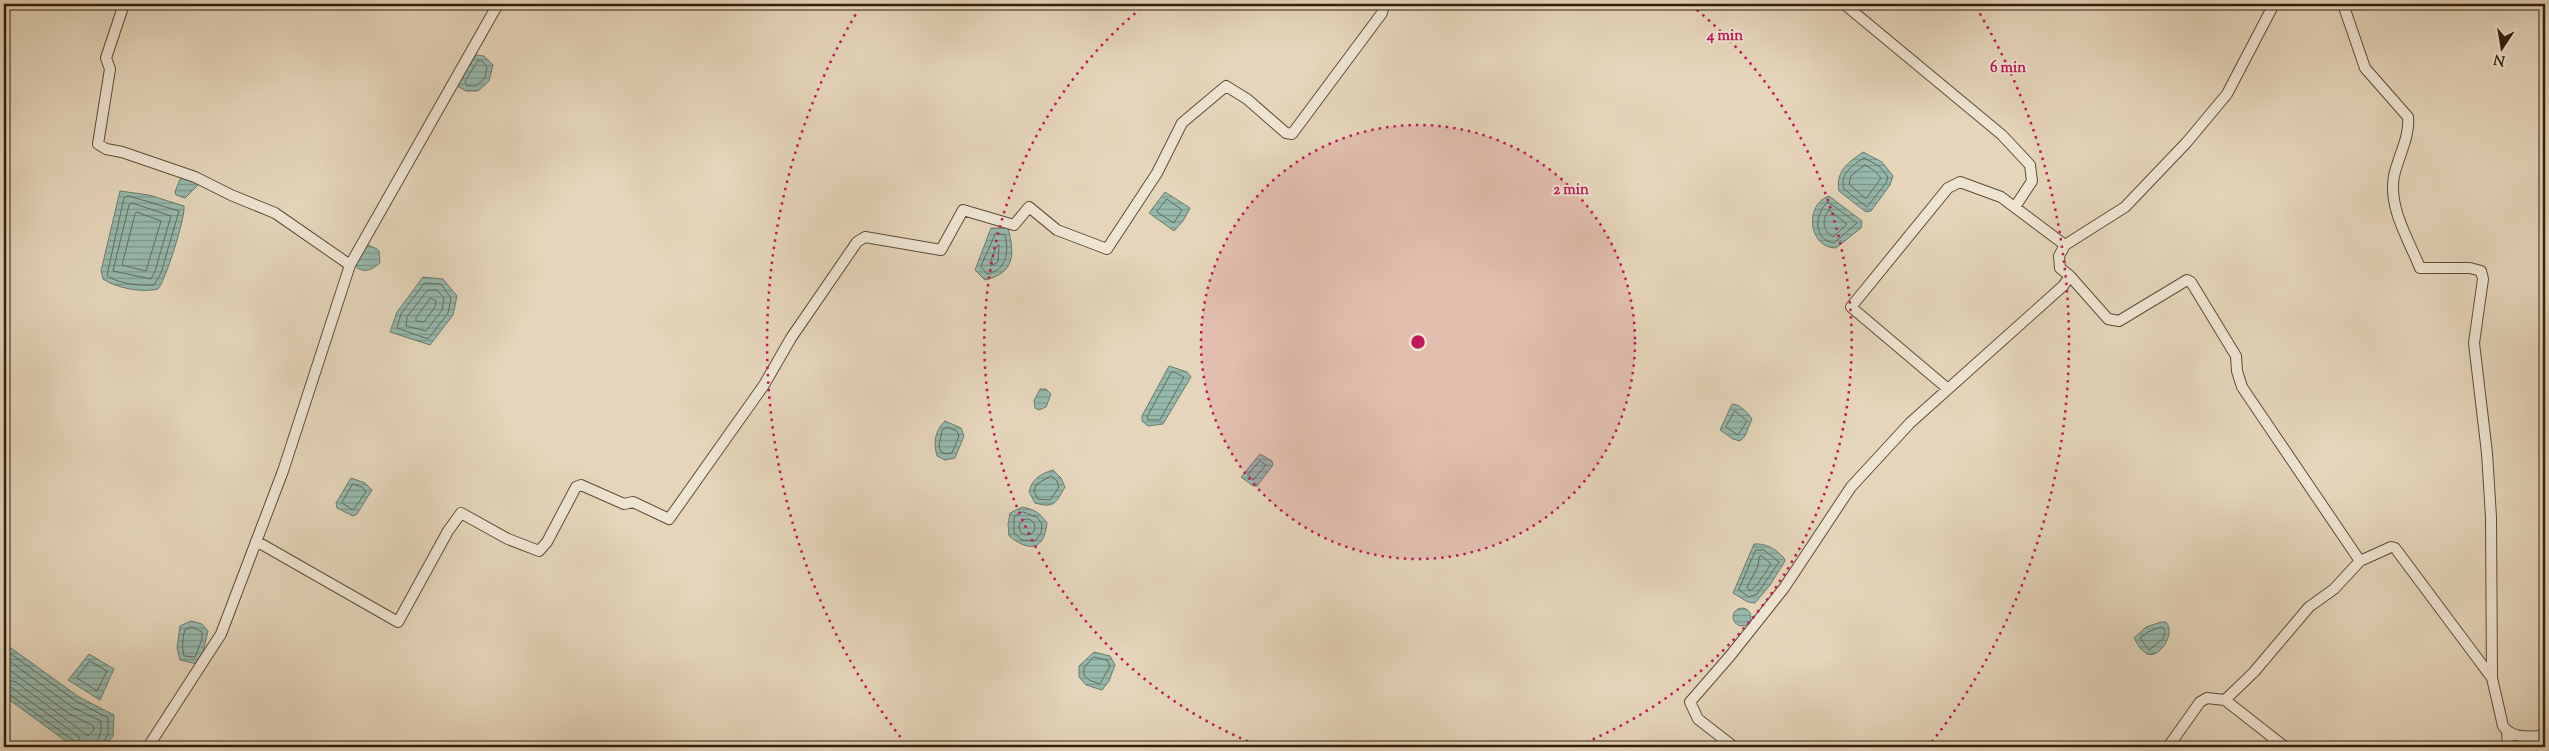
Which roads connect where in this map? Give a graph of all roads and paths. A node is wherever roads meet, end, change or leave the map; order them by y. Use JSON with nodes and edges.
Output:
{"nodes":[{"id":1,"x":124,"y":4,"type":"edge"},
{"id":2,"x":498,"y":4,"type":"edge"},
{"id":3,"x":1384,"y":4,"type":"edge"},
{"id":4,"x":1844,"y":4,"type":"edge"},
{"id":5,"x":2274,"y":4,"type":"edge"},
{"id":6,"x":2343,"y":4,"type":"edge"},
{"id":7,"x":2015,"y":207,"type":"junction"},
{"id":8,"x":2065,"y":245,"type":"junction"},
{"id":9,"x":350,"y":265,"type":"junction"},
{"id":10,"x":2070,"y":276,"type":"junction"},
{"id":11,"x":1948,"y":389,"type":"junction"},
{"id":12,"x":256,"y":541,"type":"junction"},
{"id":13,"x":2360,"y":561,"type":"junction"},
{"id":14,"x":2492,"y":678,"type":"junction"},
{"id":15,"x":2225,"y":700,"type":"junction"},
{"id":16,"x":2507,"y":731,"type":"junction"},
{"id":17,"x":2545,"y":736,"type":"edge"},
{"id":18,"x":148,"y":747,"type":"edge"},
{"id":19,"x":1734,"y":747,"type":"edge"},
{"id":20,"x":2168,"y":747,"type":"edge"},
{"id":21,"x":2285,"y":747,"type":"edge"},
{"id":22,"x":2508,"y":747,"type":"edge"}],
"edges":[{"from":1,"to":9,"type":"street"},
{"from":2,"to":9,"type":"street"},
{"from":3,"to":12,"type":"street"},
{"from":4,"to":7,"type":"street"},
{"from":5,"to":8,"type":"street"},
{"from":6,"to":14,"type":"street"},
{"from":7,"to":8,"type":"street"},
{"from":7,"to":11,"type":"street"},
{"from":8,"to":10,"type":"street"},
{"from":9,"to":12,"type":"street"},
{"from":10,"to":11,"type":"street"},
{"from":10,"to":13,"type":"street"},
{"from":11,"to":19,"type":"street"},
{"from":12,"to":18,"type":"street"},
{"from":13,"to":14,"type":"street"},
{"from":13,"to":15,"type":"street"},
{"from":14,"to":16,"type":"street"},
{"from":15,"to":20,"type":"street"},
{"from":15,"to":21,"type":"street"},
{"from":16,"to":17,"type":"street"},
{"from":16,"to":22,"type":"street"}]}
